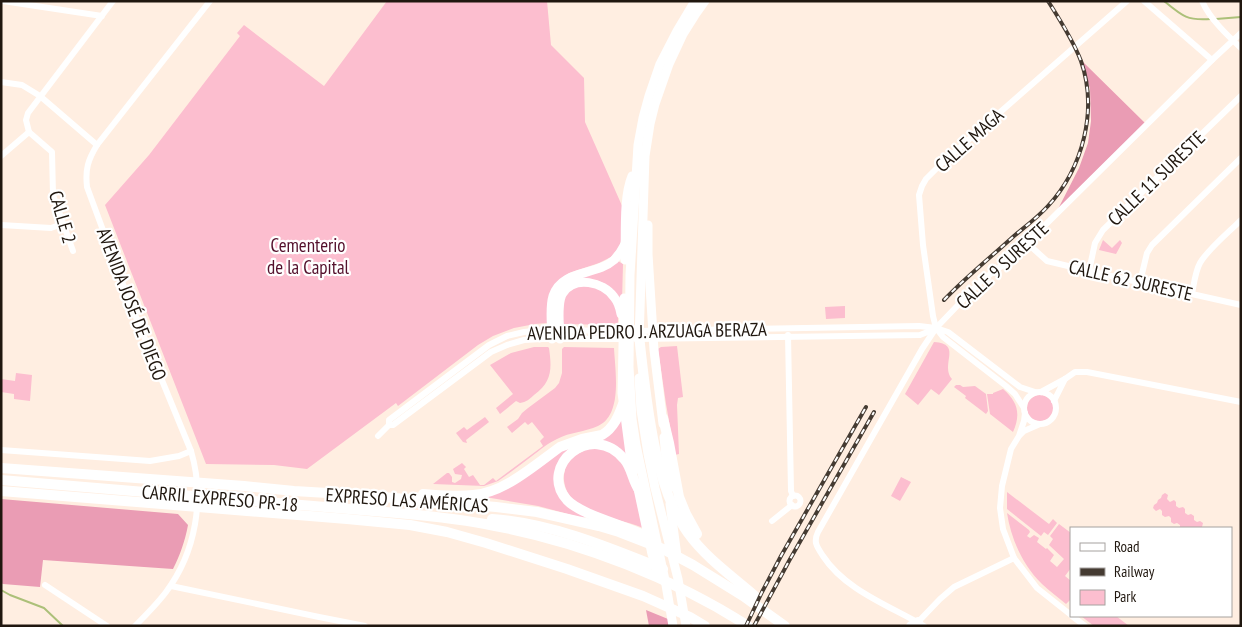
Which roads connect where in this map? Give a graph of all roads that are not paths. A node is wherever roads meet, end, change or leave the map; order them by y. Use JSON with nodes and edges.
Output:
{"nodes":[{"id":1,"x":4,"y":1,"type":"edge"},
{"id":2,"x":113,"y":1,"type":"edge"},
{"id":3,"x":210,"y":1,"type":"edge"},
{"id":4,"x":695,"y":1,"type":"edge"},
{"id":5,"x":705,"y":1,"type":"edge"},
{"id":6,"x":1127,"y":1,"type":"edge"},
{"id":7,"x":1144,"y":1,"type":"edge"},
{"id":8,"x":1202,"y":1,"type":"edge"},
{"id":9,"x":102,"y":16,"type":"junction"},
{"id":10,"x":1241,"y":33,"type":"edge"},
{"id":11,"x":1233,"y":41,"type":"junction"},
{"id":12,"x":1241,"y":48,"type":"edge"},
{"id":13,"x":1212,"y":60,"type":"junction"},
{"id":14,"x":1,"y":82,"type":"edge"},
{"id":15,"x":40,"y":96,"type":"junction"},
{"id":16,"x":1241,"y":96,"type":"edge"},
{"id":17,"x":29,"y":132,"type":"junction"},
{"id":18,"x":97,"y":145,"type":"junction"},
{"id":19,"x":1,"y":156,"type":"edge"},
{"id":20,"x":1241,"y":158,"type":"edge"},
{"id":21,"x":636,"y":167,"type":"junction"},
{"id":22,"x":645,"y":172,"type":"junction"},
{"id":23,"x":1241,"y":220,"type":"edge"},
{"id":24,"x":1,"y":224,"type":"edge"},
{"id":25,"x":62,"y":224,"type":"junction"},
{"id":26,"x":626,"y":241,"type":"junction"},
{"id":27,"x":1027,"y":243,"type":"junction"},
{"id":28,"x":73,"y":251,"type":"dead end"},
{"id":29,"x":1088,"y":271,"type":"junction"},
{"id":30,"x":1140,"y":282,"type":"junction"},
{"id":31,"x":1192,"y":294,"type":"junction"},
{"id":32,"x":1241,"y":305,"type":"edge"},
{"id":33,"x":788,"y":328,"type":"junction"},
{"id":34,"x":936,"y":328,"type":"junction"},
{"id":35,"x":619,"y":329,"type":"junction"},
{"id":36,"x":556,"y":335,"type":"junction"},
{"id":37,"x":648,"y":335,"type":"junction"},
{"id":38,"x":788,"y":337,"type":"junction"},
{"id":39,"x":1065,"y":379,"type":"junction"},
{"id":40,"x":1038,"y":392,"type":"junction"},
{"id":41,"x":1054,"y":401,"type":"junction"},
{"id":42,"x":1241,"y":402,"type":"edge"},
{"id":43,"x":623,"y":404,"type":"junction"},
{"id":44,"x":1024,"y":410,"type":"junction"},
{"id":45,"x":663,"y":418,"type":"junction"},
{"id":46,"x":1041,"y":424,"type":"junction"},
{"id":47,"x":378,"y":436,"type":"dead end"},
{"id":48,"x":1019,"y":436,"type":"junction"},
{"id":49,"x":1,"y":450,"type":"edge"},
{"id":50,"x":191,"y":451,"type":"junction"},
{"id":51,"x":1,"y":468,"type":"edge"},
{"id":52,"x":1,"y":480,"type":"edge"},
{"id":53,"x":639,"y":490,"type":"junction"},
{"id":54,"x":1,"y":491,"type":"edge"},
{"id":55,"x":400,"y":498,"type":"junction"},
{"id":56,"x":449,"y":518,"type":"junction"},
{"id":57,"x":772,"y":520,"type":"dead end"},
{"id":58,"x":663,"y":549,"type":"junction"},
{"id":59,"x":1014,"y":558,"type":"junction"},
{"id":60,"x":659,"y":568,"type":"junction"},
{"id":61,"x":678,"y":579,"type":"junction"},
{"id":62,"x":45,"y":585,"type":"dead end"},
{"id":63,"x":170,"y":586,"type":"junction"},
{"id":64,"x":755,"y":596,"type":"junction"},
{"id":65,"x":1070,"y":613,"type":"edge"},
{"id":66,"x":1074,"y":617,"type":"edge"},
{"id":67,"x":781,"y":623,"type":"edge"},
{"id":68,"x":686,"y":624,"type":"edge"},
{"id":69,"x":918,"y":625,"type":"edge"},
{"id":70,"x":106,"y":626,"type":"edge"},
{"id":71,"x":135,"y":626,"type":"edge"},
{"id":72,"x":365,"y":626,"type":"edge"},
{"id":73,"x":673,"y":626,"type":"edge"},
{"id":74,"x":705,"y":626,"type":"edge"},
{"id":75,"x":748,"y":626,"type":"edge"},
{"id":76,"x":1085,"y":626,"type":"edge"}],
"edges":[{"from":1,"to":9,"type":"street"},
{"from":2,"to":9,"type":"street"},
{"from":3,"to":18,"type":"street","name":"AVENIDA JOSÉ DE DIEGO"},
{"from":4,"to":21,"type":"main road"},
{"from":5,"to":22,"type":"main road"},
{"from":6,"to":34,"type":"street","name":"CALLE MAGA"},
{"from":7,"to":13,"type":"street"},
{"from":8,"to":11,"type":"street"},
{"from":9,"to":15,"type":"street"},
{"from":10,"to":11,"type":"street","name":"CALLE 9 SURESTE"},
{"from":11,"to":12,"type":"street"},
{"from":11,"to":13,"type":"street","name":"CALLE 9 SURESTE"},
{"from":13,"to":27,"type":"street","name":"CALLE 9 SURESTE"},
{"from":14,"to":15,"type":"street"},
{"from":15,"to":17,"type":"street"},
{"from":15,"to":18,"type":"street"},
{"from":16,"to":29,"type":"street","name":"CALLE 11 SURESTE"},
{"from":17,"to":19,"type":"street"},
{"from":17,"to":25,"type":"street","name":"CALLE 2"},
{"from":18,"to":50,"type":"street","name":"AVENIDA JOSÉ DE DIEGO"},
{"from":20,"to":30,"type":"street"},
{"from":21,"to":26,"type":"main road"},
{"from":21,"to":60,"type":"main road"},
{"from":22,"to":37,"type":"main road"},
{"from":22,"to":37,"type":"main road"},
{"from":23,"to":31,"type":"street"},
{"from":24,"to":25,"type":"street"},
{"from":25,"to":28,"type":"street","name":"CALLE 2"},
{"from":26,"to":35,"type":"main road"},
{"from":26,"to":36,"type":"main road"},
{"from":27,"to":29,"type":"street","name":"CALLE 62 SURESTE"},
{"from":27,"to":34,"type":"street","name":"CALLE 9 SURESTE"},
{"from":29,"to":30,"type":"street","name":"CALLE 62 SURESTE"},
{"from":30,"to":31,"type":"street","name":"CALLE 62 SURESTE"},
{"from":31,"to":32,"type":"street","name":"CALLE 62 SURESTE"},
{"from":33,"to":34,"type":"street","name":"AVENIDA PEDRO J. ARZUAGA BERAZA"},
{"from":33,"to":37,"type":"street","name":"AVENIDA PEDRO J. ARZUAGA BERAZA"},
{"from":33,"to":38,"type":"street"},
{"from":34,"to":38,"type":"street","name":"AVENIDA PEDRO J. ARZUAGA BERAZA"},
{"from":34,"to":40,"type":"street","name":"AVENIDA PEDRO J. ARZUAGA BERAZA"},
{"from":34,"to":44,"type":"street"},
{"from":34,"to":69,"type":"street","name":"CALLE 9 SURESTE"},
{"from":35,"to":36,"type":"street","name":"AVENIDA PEDRO J. ARZUAGA BERAZA"},
{"from":35,"to":36,"type":"main road"},
{"from":35,"to":37,"type":"street","name":"AVENIDA PEDRO J. ARZUAGA BERAZA"},
{"from":35,"to":43,"type":"main road"},
{"from":36,"to":37,"type":"street","name":"AVENIDA PEDRO J. ARZUAGA BERAZA"},
{"from":36,"to":47,"type":"street","name":"AVENIDA PEDRO J. ARZUAGA BERAZA"},
{"from":37,"to":38,"type":"street","name":"AVENIDA PEDRO J. ARZUAGA BERAZA"},
{"from":37,"to":45,"type":"main road"},
{"from":37,"to":61,"type":"main road"},
{"from":37,"to":64,"type":"highway"},
{"from":38,"to":57,"type":"street"},
{"from":39,"to":40,"type":"street"},
{"from":39,"to":41,"type":"street"},
{"from":39,"to":42,"type":"street"},
{"from":40,"to":41,"type":"street"},
{"from":40,"to":44,"type":"street"},
{"from":41,"to":46,"type":"street"},
{"from":43,"to":53,"type":"main road"},
{"from":43,"to":55,"type":"highway"},
{"from":44,"to":46,"type":"street"},
{"from":44,"to":48,"type":"street"},
{"from":45,"to":61,"type":"main road"},
{"from":45,"to":64,"type":"highway"},
{"from":46,"to":48,"type":"street"},
{"from":48,"to":59,"type":"street"},
{"from":49,"to":50,"type":"street"},
{"from":50,"to":63,"type":"street","name":"AVENIDA JOSÉ DE DIEGO"},
{"from":51,"to":55,"type":"highway","name":"EXPRESO LAS AMÉRICAS"},
{"from":52,"to":56,"type":"highway","name":"CARRIL EXPRESO PR-18"},
{"from":53,"to":58,"type":"highway"},
{"from":53,"to":60,"type":"main road"},
{"from":54,"to":74,"type":"highway","name":"EXPRESO LAS AMÉRICAS"},
{"from":55,"to":58,"type":"highway","name":"EXPRESO LAS AMÉRICAS"},
{"from":56,"to":60,"type":"highway"},
{"from":56,"to":75,"type":"highway","name":"CARRIL EXPRESO PR-18"},
{"from":58,"to":67,"type":"highway","name":"EXPRESO LAS AMÉRICAS"},
{"from":59,"to":65,"type":"street"},
{"from":59,"to":69,"type":"street"},
{"from":60,"to":73,"type":"main road"},
{"from":61,"to":68,"type":"main road"},
{"from":62,"to":70,"type":"street"},
{"from":63,"to":71,"type":"street","name":"AVENIDA JOSÉ DE DIEGO"},
{"from":63,"to":72,"type":"street"},
{"from":64,"to":67,"type":"highway"},
{"from":66,"to":76,"type":"street"}]}
